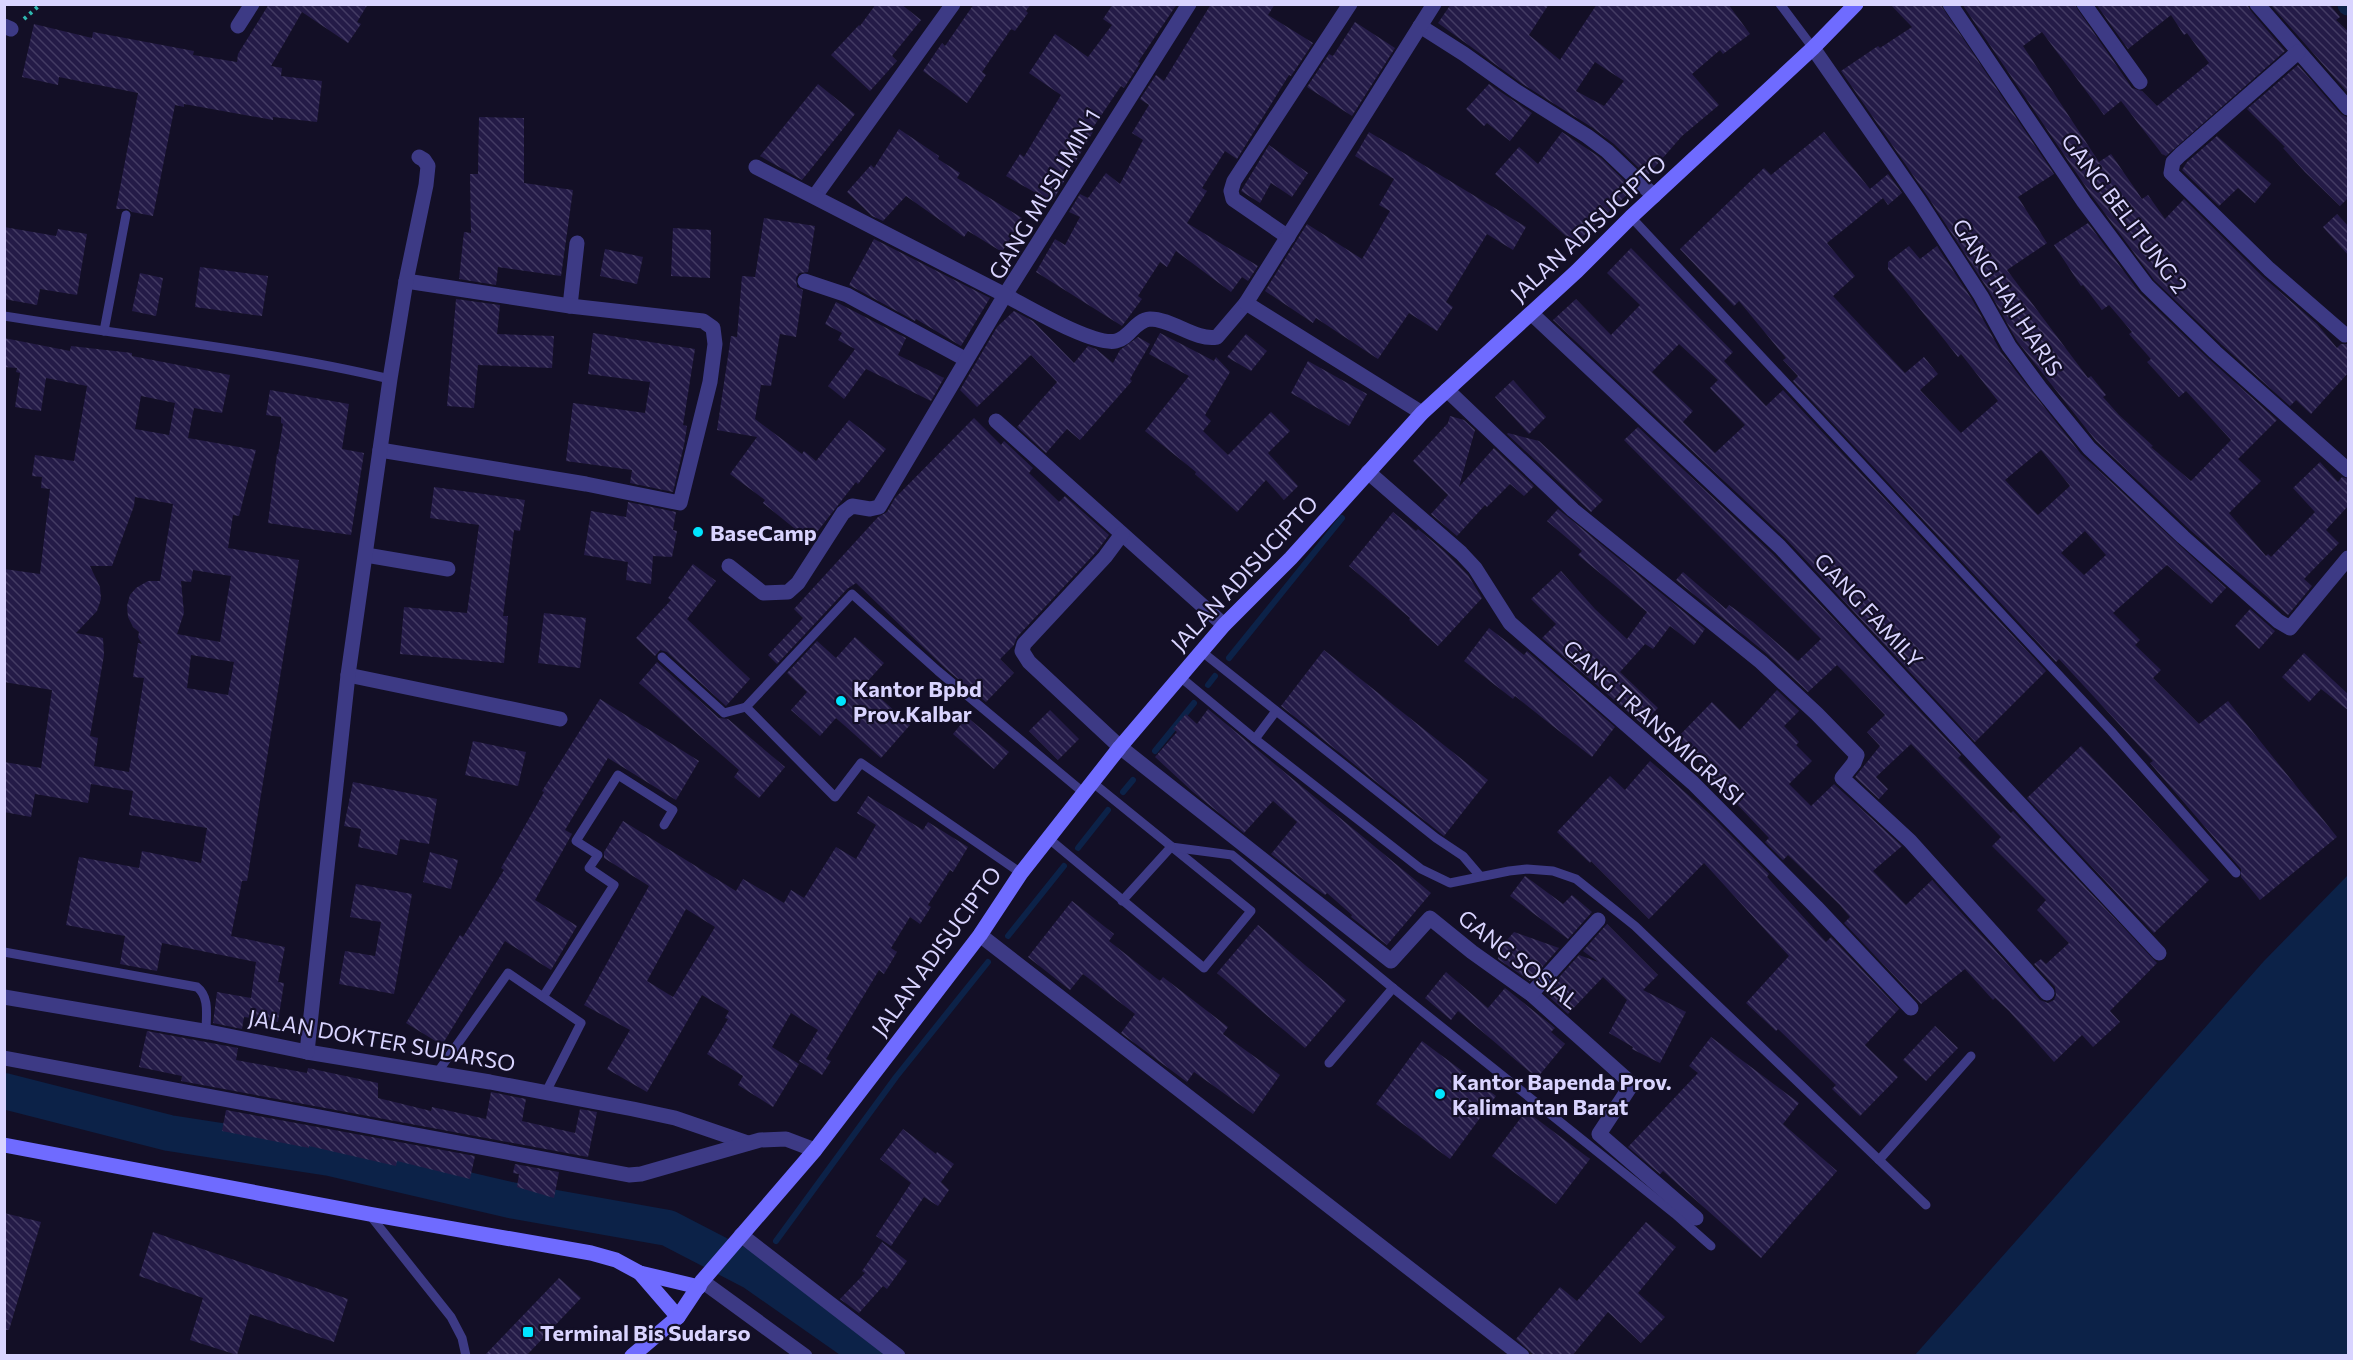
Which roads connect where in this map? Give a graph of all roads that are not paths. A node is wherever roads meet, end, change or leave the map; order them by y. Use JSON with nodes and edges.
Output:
{"nodes":[{"id":1,"x":953,"y":4,"type":"edge"},
{"id":2,"x":1189,"y":4,"type":"edge"},
{"id":3,"x":1350,"y":4,"type":"edge"},
{"id":4,"x":1434,"y":4,"type":"edge"},
{"id":5,"x":1780,"y":4,"type":"edge"},
{"id":6,"x":1856,"y":4,"type":"edge"},
{"id":7,"x":1950,"y":4,"type":"edge"},
{"id":8,"x":2084,"y":4,"type":"edge"},
{"id":9,"x":2257,"y":4,"type":"edge"},
{"id":10,"x":248,"y":6,"type":"edge"},
{"id":11,"x":238,"y":26,"type":"dead end"},
{"id":12,"x":1420,"y":26,"type":"junction"},
{"id":13,"x":1813,"y":48,"type":"junction"},
{"id":14,"x":2298,"y":52,"type":"junction"},
{"id":15,"x":2140,"y":82,"type":"dead end"},
{"id":16,"x":2349,"y":108,"type":"edge"},
{"id":17,"x":418,"y":157,"type":"dead end"},
{"id":18,"x":756,"y":167,"type":"dead end"},
{"id":19,"x":815,"y":196,"type":"junction"},
{"id":20,"x":1654,"y":196,"type":"junction"},
{"id":21,"x":126,"y":215,"type":"dead end"},
{"id":22,"x":1631,"y":217,"type":"junction"},
{"id":23,"x":1288,"y":237,"type":"junction"},
{"id":24,"x":577,"y":243,"type":"dead end"},
{"id":25,"x":406,"y":281,"type":"junction"},
{"id":26,"x":805,"y":281,"type":"dead end"},
{"id":27,"x":1005,"y":295,"type":"junction"},
{"id":28,"x":1246,"y":303,"type":"junction"},
{"id":29,"x":570,"y":306,"type":"junction"},
{"id":30,"x":1531,"y":313,"type":"junction"},
{"id":31,"x":4,"y":316,"type":"edge"},
{"id":32,"x":104,"y":331,"type":"junction"},
{"id":33,"x":2345,"y":335,"type":"dead end"},
{"id":34,"x":965,"y":359,"type":"junction"},
{"id":35,"x":390,"y":379,"type":"junction"},
{"id":36,"x":1446,"y":390,"type":"junction"},
{"id":37,"x":1422,"y":413,"type":"junction"},
{"id":38,"x":996,"y":421,"type":"dead end"},
{"id":39,"x":380,"y":450,"type":"junction"},
{"id":40,"x":2349,"y":470,"type":"edge"},
{"id":41,"x":1368,"y":472,"type":"junction"},
{"id":42,"x":1122,"y":534,"type":"junction"},
{"id":43,"x":366,"y":555,"type":"junction"},
{"id":44,"x":2349,"y":558,"type":"edge"},
{"id":45,"x":729,"y":566,"type":"dead end"},
{"id":46,"x":448,"y":570,"type":"dead end"},
{"id":47,"x":1224,"y":625,"type":"junction"},
{"id":48,"x":1201,"y":651,"type":"junction"},
{"id":49,"x":662,"y":657,"type":"dead end"},
{"id":50,"x":348,"y":675,"type":"junction"},
{"id":51,"x":1179,"y":676,"type":"junction"},
{"id":52,"x":746,"y":707,"type":"junction"},
{"id":53,"x":1275,"y":711,"type":"junction"},
{"id":54,"x":560,"y":719,"type":"dead end"},
{"id":55,"x":1255,"y":739,"type":"junction"},
{"id":56,"x":1120,"y":747,"type":"junction"},
{"id":57,"x":1088,"y":788,"type":"junction"},
{"id":58,"x":664,"y":825,"type":"dead end"},
{"id":59,"x":1048,"y":838,"type":"junction"},
{"id":60,"x":1172,"y":847,"type":"junction"},
{"id":61,"x":1021,"y":873,"type":"junction"},
{"id":62,"x":2236,"y":873,"type":"dead end"},
{"id":63,"x":1480,"y":876,"type":"junction"},
{"id":64,"x":1122,"y":901,"type":"junction"},
{"id":65,"x":1598,"y":920,"type":"dead end"},
{"id":66,"x":980,"y":935,"type":"junction"},
{"id":67,"x":4,"y":952,"type":"edge"},
{"id":68,"x":2159,"y":953,"type":"dead end"},
{"id":69,"x":1393,"y":988,"type":"junction"},
{"id":70,"x":2047,"y":993,"type":"dead end"},
{"id":71,"x":1531,"y":994,"type":"junction"},
{"id":72,"x":4,"y":997,"type":"edge"},
{"id":73,"x":543,"y":997,"type":"junction"},
{"id":74,"x":1911,"y":1008,"type":"dead end"},
{"id":75,"x":206,"y":1031,"type":"junction"},
{"id":76,"x":307,"y":1052,"type":"junction"},
{"id":77,"x":1971,"y":1056,"type":"dead end"},
{"id":78,"x":4,"y":1058,"type":"edge"},
{"id":79,"x":1329,"y":1063,"type":"dead end"},
{"id":80,"x":437,"y":1073,"type":"junction"},
{"id":81,"x":546,"y":1092,"type":"junction"},
{"id":82,"x":748,"y":1143,"type":"junction"},
{"id":83,"x":4,"y":1145,"type":"edge"},
{"id":84,"x":815,"y":1150,"type":"junction"},
{"id":85,"x":1879,"y":1160,"type":"junction"},
{"id":86,"x":1926,"y":1205,"type":"dead end"},
{"id":87,"x":369,"y":1214,"type":"junction"},
{"id":88,"x":1696,"y":1218,"type":"dead end"},
{"id":89,"x":740,"y":1237,"type":"junction"},
{"id":90,"x":1711,"y":1246,"type":"dead end"},
{"id":91,"x":640,"y":1273,"type":"junction"},
{"id":92,"x":701,"y":1284,"type":"junction"},
{"id":93,"x":678,"y":1317,"type":"junction"},
{"id":94,"x":466,"y":1356,"type":"edge"},
{"id":95,"x":632,"y":1356,"type":"edge"},
{"id":96,"x":805,"y":1356,"type":"edge"},
{"id":97,"x":898,"y":1356,"type":"edge"},
{"id":98,"x":1522,"y":1356,"type":"edge"}],
"edges":[{"from":1,"to":19,"type":"street"},
{"from":2,"to":27,"type":"street","name":"GANG MUSLIMIN 1"},
{"from":3,"to":23,"type":"street"},
{"from":4,"to":12,"type":"street"},
{"from":5,"to":13,"type":"lane"},
{"from":6,"to":13,"type":"main road","name":"JALAN ADISUCIPTO"},
{"from":7,"to":40,"type":"street","name":"GANG BELITUNG 2"},
{"from":8,"to":15,"type":"street"},
{"from":9,"to":14,"type":"street"},
{"from":10,"to":11,"type":"street"},
{"from":12,"to":20,"type":"street"},
{"from":12,"to":23,"type":"street"},
{"from":13,"to":20,"type":"main road","name":"JALAN ADISUCIPTO"},
{"from":13,"to":44,"type":"street","name":"GANG HAJI HARIS"},
{"from":14,"to":16,"type":"street"},
{"from":14,"to":33,"type":"street"},
{"from":17,"to":25,"type":"street"},
{"from":18,"to":19,"type":"street"},
{"from":19,"to":27,"type":"street"},
{"from":20,"to":22,"type":"main road","name":"JALAN ADISUCIPTO"},
{"from":21,"to":32,"type":"lane"},
{"from":22,"to":30,"type":"main road","name":"JALAN ADISUCIPTO"},
{"from":22,"to":62,"type":"lane"},
{"from":23,"to":28,"type":"street"},
{"from":24,"to":29,"type":"street"},
{"from":25,"to":29,"type":"street"},
{"from":25,"to":35,"type":"street"},
{"from":26,"to":34,"type":"street"},
{"from":27,"to":28,"type":"street","name":"GANG MUSLIMIN 1"},
{"from":27,"to":34,"type":"street"},
{"from":28,"to":37,"type":"street"},
{"from":29,"to":39,"type":"street"},
{"from":30,"to":36,"type":"main road","name":"JALAN ADISUCIPTO"},
{"from":30,"to":68,"type":"street","name":"GANG FAMILY"},
{"from":31,"to":32,"type":"lane"},
{"from":32,"to":35,"type":"lane"},
{"from":34,"to":45,"type":"street"},
{"from":35,"to":39,"type":"street"},
{"from":36,"to":37,"type":"main road","name":"JALAN ADISUCIPTO"},
{"from":36,"to":70,"type":"street"},
{"from":37,"to":41,"type":"main road","name":"JALAN ADISUCIPTO"},
{"from":38,"to":42,"type":"street"},
{"from":39,"to":43,"type":"street"},
{"from":41,"to":47,"type":"main road","name":"JALAN ADISUCIPTO"},
{"from":41,"to":74,"type":"street","name":"GANG TRANSMIGRASI"},
{"from":42,"to":47,"type":"street"},
{"from":42,"to":56,"type":"street"},
{"from":43,"to":46,"type":"street"},
{"from":43,"to":50,"type":"street"},
{"from":47,"to":48,"type":"main road","name":"JALAN ADISUCIPTO"},
{"from":48,"to":51,"type":"main road","name":"JALAN ADISUCIPTO"},
{"from":48,"to":53,"type":"lane"},
{"from":49,"to":52,"type":"lane"},
{"from":50,"to":54,"type":"street"},
{"from":50,"to":76,"type":"street"},
{"from":51,"to":55,"type":"lane"},
{"from":51,"to":56,"type":"main road","name":"JALAN ADISUCIPTO"},
{"from":52,"to":57,"type":"lane"},
{"from":52,"to":61,"type":"lane"},
{"from":53,"to":55,"type":"lane"},
{"from":53,"to":63,"type":"lane"},
{"from":55,"to":63,"type":"lane"},
{"from":56,"to":57,"type":"main road","name":"JALAN ADISUCIPTO"},
{"from":56,"to":71,"type":"street","name":"GANG SOSIAL"},
{"from":57,"to":59,"type":"main road","name":"JALAN ADISUCIPTO"},
{"from":57,"to":60,"type":"lane"},
{"from":58,"to":73,"type":"lane"},
{"from":59,"to":61,"type":"main road","name":"JALAN ADISUCIPTO"},
{"from":59,"to":64,"type":"lane"},
{"from":60,"to":64,"type":"lane"},
{"from":60,"to":64,"type":"lane"},
{"from":60,"to":69,"type":"lane"},
{"from":61,"to":66,"type":"main road","name":"JALAN ADISUCIPTO"},
{"from":63,"to":85,"type":"lane"},
{"from":65,"to":71,"type":"street"},
{"from":66,"to":84,"type":"main road","name":"JALAN ADISUCIPTO"},
{"from":66,"to":98,"type":"street"},
{"from":67,"to":75,"type":"lane"},
{"from":69,"to":79,"type":"lane"},
{"from":69,"to":90,"type":"lane"},
{"from":71,"to":88,"type":"street","name":"GANG SOSIAL"},
{"from":72,"to":75,"type":"street","name":"JALAN DOKTER SUDARSO"},
{"from":73,"to":80,"type":"lane"},
{"from":73,"to":81,"type":"lane"},
{"from":75,"to":76,"type":"street","name":"JALAN DOKTER SUDARSO"},
{"from":76,"to":80,"type":"street","name":"JALAN DOKTER SUDARSO"},
{"from":77,"to":85,"type":"lane"},
{"from":78,"to":82,"type":"street"},
{"from":80,"to":81,"type":"street","name":"JALAN DOKTER SUDARSO"},
{"from":81,"to":82,"type":"street","name":"JALAN DOKTER SUDARSO"},
{"from":82,"to":84,"type":"street"},
{"from":83,"to":87,"type":"main road"},
{"from":84,"to":89,"type":"main road","name":"JALAN ADISUCIPTO"},
{"from":85,"to":86,"type":"lane"},
{"from":87,"to":91,"type":"main road"},
{"from":87,"to":94,"type":"lane"},
{"from":89,"to":92,"type":"main road","name":"JALAN ADISUCIPTO"},
{"from":89,"to":97,"type":"street"},
{"from":91,"to":92,"type":"main road"},
{"from":91,"to":93,"type":"main road"},
{"from":92,"to":93,"type":"main road","name":"JALAN ADISUCIPTO"},
{"from":92,"to":96,"type":"street"},
{"from":93,"to":95,"type":"main road","name":"JALAN ADISUCIPTO"}]}
